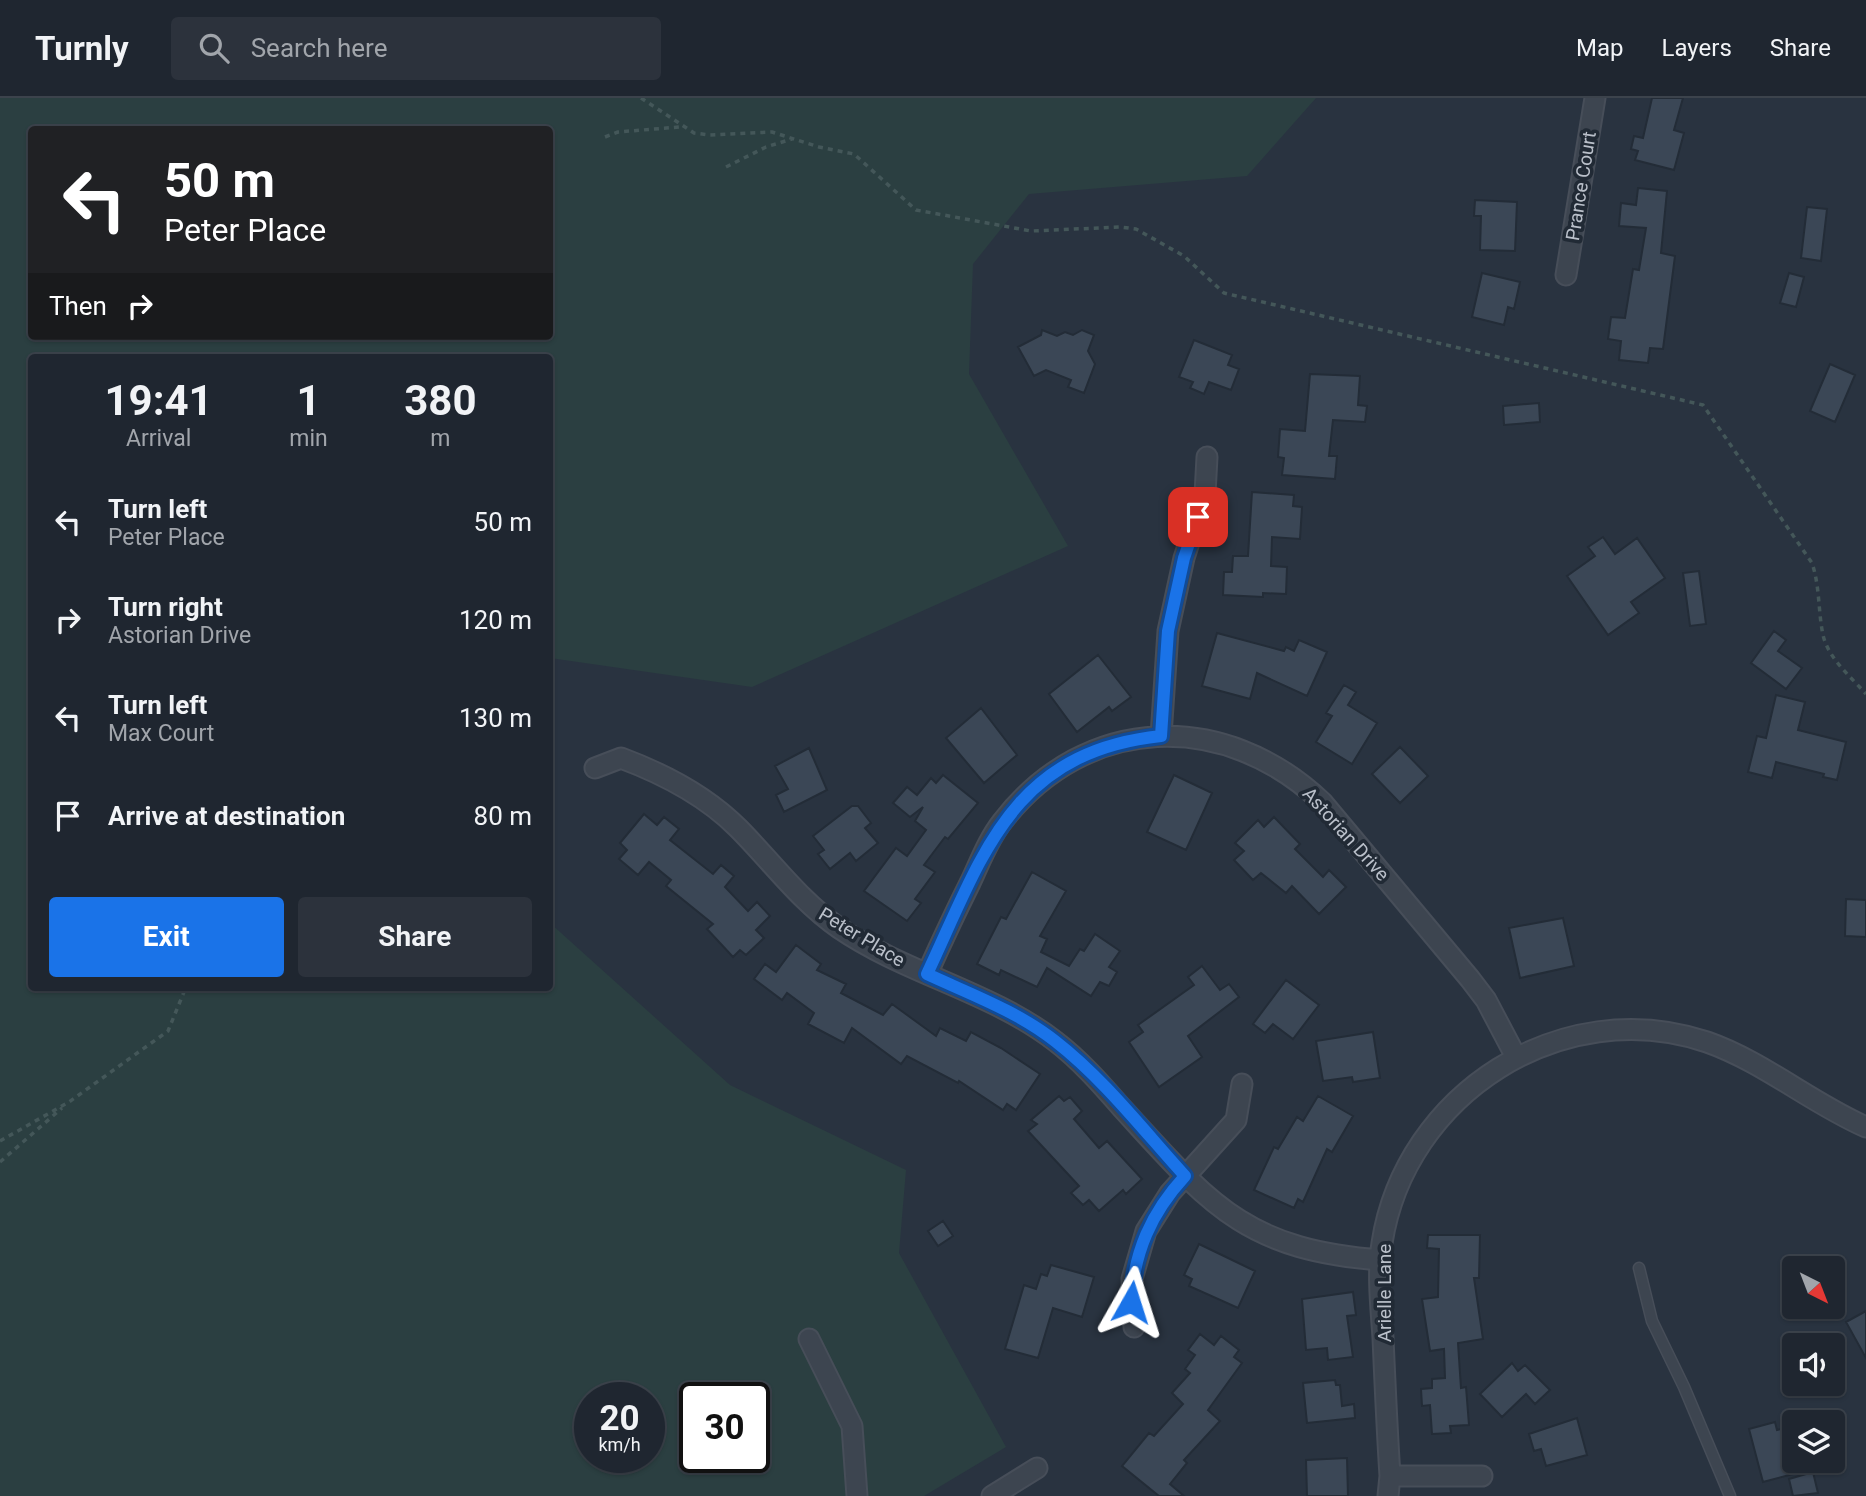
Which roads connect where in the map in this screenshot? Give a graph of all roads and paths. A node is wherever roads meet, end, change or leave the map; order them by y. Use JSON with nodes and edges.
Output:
{"nodes":[{"id":1,"x":641,"y":98,"type":"edge"},
{"id":2,"x":1595,"y":98,"type":"edge"},
{"id":3,"x":681,"y":126,"type":"junction"},
{"id":4,"x":605,"y":136,"type":"dead end"},
{"id":5,"x":794,"y":139,"type":"junction"},
{"id":6,"x":726,"y":167,"type":"dead end"},
{"id":7,"x":1566,"y":275,"type":"dead end"},
{"id":8,"x":1207,"y":457,"type":"dead end"},
{"id":9,"x":1866,"y":694,"type":"edge"},
{"id":10,"x":1161,"y":736,"type":"junction"},
{"id":11,"x":595,"y":768,"type":"dead end"},
{"id":12,"x":927,"y":974,"type":"junction"},
{"id":13,"x":184,"y":991,"type":"edge"},
{"id":14,"x":1516,"y":1056,"type":"junction"},
{"id":15,"x":1242,"y":1084,"type":"dead end"},
{"id":16,"x":69,"y":1102,"type":"junction"},
{"id":17,"x":1866,"y":1127,"type":"edge"},
{"id":18,"x":0,"y":1141,"type":"edge"},
{"id":19,"x":0,"y":1162,"type":"edge"},
{"id":20,"x":1185,"y":1176,"type":"junction"},
{"id":21,"x":1381,"y":1260,"type":"junction"},
{"id":22,"x":1639,"y":1268,"type":"dead end"},
{"id":23,"x":1134,"y":1327,"type":"dead end"},
{"id":24,"x":809,"y":1339,"type":"dead end"},
{"id":25,"x":1037,"y":1468,"type":"dead end"},
{"id":26,"x":1390,"y":1476,"type":"junction"},
{"id":27,"x":1482,"y":1476,"type":"dead end"},
{"id":28,"x":856,"y":1496,"type":"edge"},
{"id":29,"x":992,"y":1496,"type":"edge"},
{"id":30,"x":1388,"y":1496,"type":"edge"},
{"id":31,"x":1730,"y":1496,"type":"edge"}],
"edges":[{"from":1,"to":3,"type":"path"},
{"from":2,"to":7,"type":"street","name":"Prance Court"},
{"from":3,"to":4,"type":"path"},
{"from":3,"to":5,"type":"path"},
{"from":5,"to":6,"type":"path"},
{"from":5,"to":9,"type":"path"},
{"from":8,"to":10,"type":"street"},
{"from":10,"to":12,"type":"street","name":"Astorian Drive"},
{"from":10,"to":14,"type":"street","name":"Astorian Drive"},
{"from":11,"to":12,"type":"street","name":"Peter Place"},
{"from":12,"to":20,"type":"street","name":"Peter Place"},
{"from":13,"to":16,"type":"path"},
{"from":14,"to":17,"type":"street","name":"Arielle Lane"},
{"from":14,"to":21,"type":"street","name":"Arielle Lane"},
{"from":15,"to":20,"type":"street"},
{"from":16,"to":18,"type":"path"},
{"from":16,"to":19,"type":"path"},
{"from":20,"to":21,"type":"street","name":"Peter Place"},
{"from":20,"to":23,"type":"street"},
{"from":21,"to":26,"type":"street","name":"Arielle Lane"},
{"from":22,"to":31,"type":"lane"},
{"from":24,"to":28,"type":"street"},
{"from":25,"to":29,"type":"street"},
{"from":26,"to":27,"type":"street"},
{"from":26,"to":30,"type":"street","name":"Arielle Lane"}]}
